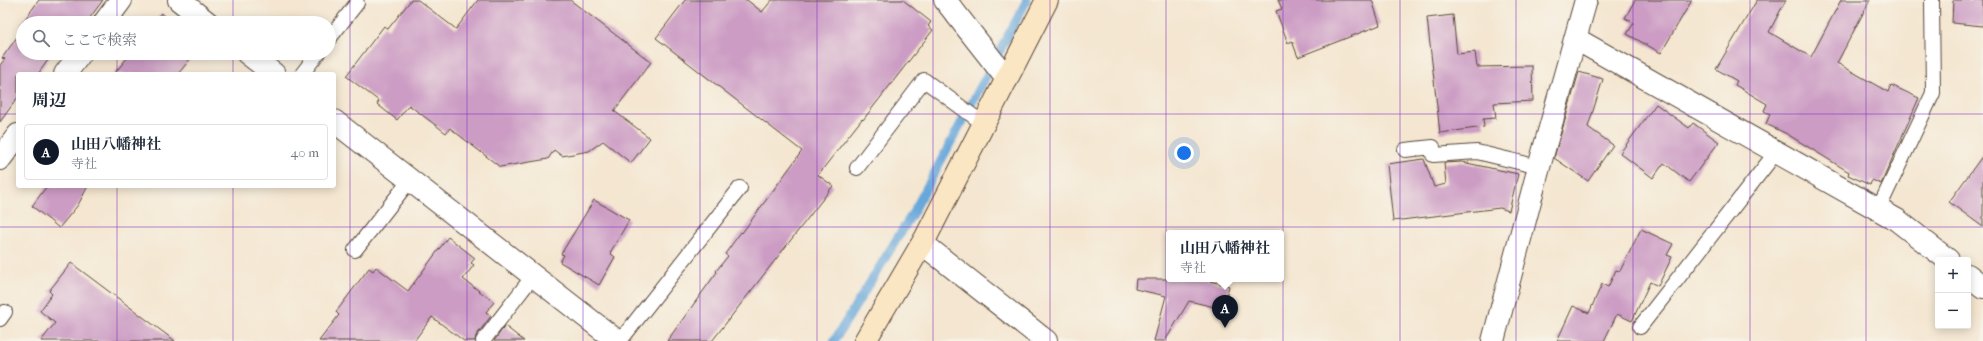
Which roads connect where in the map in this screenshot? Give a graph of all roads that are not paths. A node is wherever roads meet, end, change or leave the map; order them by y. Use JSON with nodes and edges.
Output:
{"nodes":[{"id":1,"x":121,"y":0,"type":"edge"},
{"id":2,"x":179,"y":0,"type":"edge"},
{"id":3,"x":945,"y":0,"type":"edge"},
{"id":4,"x":1047,"y":0,"type":"edge"},
{"id":5,"x":1586,"y":0,"type":"edge"},
{"id":6,"x":1932,"y":0,"type":"edge"},
{"id":7,"x":357,"y":2,"type":"dead end"},
{"id":8,"x":109,"y":16,"type":"edge"},
{"id":9,"x":199,"y":16,"type":"edge"},
{"id":10,"x":336,"y":30,"type":"edge"},
{"id":11,"x":1576,"y":39,"type":"junction"},
{"id":12,"x":76,"y":60,"type":"edge"},
{"id":13,"x":256,"y":60,"type":"edge"},
{"id":14,"x":313,"y":60,"type":"edge"},
{"id":15,"x":67,"y":72,"type":"edge"},
{"id":16,"x":271,"y":72,"type":"edge"},
{"id":17,"x":304,"y":72,"type":"edge"},
{"id":18,"x":1008,"y":79,"type":"junction"},
{"id":19,"x":336,"y":123,"type":"edge"},
{"id":20,"x":984,"y":124,"type":"junction"},
{"id":21,"x":16,"y":138,"type":"edge"},
{"id":22,"x":1405,"y":150,"type":"dead end"},
{"id":23,"x":1777,"y":151,"type":"junction"},
{"id":24,"x":0,"y":159,"type":"edge"},
{"id":25,"x":1539,"y":167,"type":"junction"},
{"id":26,"x":857,"y":168,"type":"dead end"},
{"id":27,"x":410,"y":180,"type":"junction"},
{"id":28,"x":740,"y":188,"type":"dead end"},
{"id":29,"x":1878,"y":210,"type":"junction"},
{"id":30,"x":923,"y":244,"type":"junction"},
{"id":31,"x":355,"y":250,"type":"dead end"},
{"id":32,"x":1944,"y":257,"type":"edge"},
{"id":33,"x":533,"y":276,"type":"junction"},
{"id":34,"x":1971,"y":277,"type":"edge"},
{"id":35,"x":1983,"y":287,"type":"edge"},
{"id":36,"x":1640,"y":327,"type":"dead end"},
{"id":37,"x":483,"y":341,"type":"edge"},
{"id":38,"x":618,"y":341,"type":"edge"},
{"id":39,"x":865,"y":341,"type":"edge"},
{"id":40,"x":1046,"y":341,"type":"edge"},
{"id":41,"x":1492,"y":341,"type":"edge"}],
"edges":[{"from":1,"to":8,"type":"street"},
{"from":2,"to":9,"type":"street"},
{"from":3,"to":18,"type":"street"},
{"from":4,"to":18,"type":"street"},
{"from":5,"to":11,"type":"street"},
{"from":6,"to":29,"type":"lane"},
{"from":7,"to":10,"type":"lane"},
{"from":11,"to":23,"type":"street"},
{"from":11,"to":25,"type":"street"},
{"from":12,"to":15,"type":"street"},
{"from":13,"to":16,"type":"street"},
{"from":14,"to":17,"type":"lane"},
{"from":18,"to":20,"type":"street"},
{"from":19,"to":27,"type":"street"},
{"from":20,"to":26,"type":"lane"},
{"from":20,"to":30,"type":"street"},
{"from":21,"to":24,"type":"street"},
{"from":22,"to":25,"type":"lane"},
{"from":23,"to":29,"type":"street"},
{"from":23,"to":36,"type":"lane"},
{"from":25,"to":41,"type":"street"},
{"from":27,"to":31,"type":"lane"},
{"from":27,"to":33,"type":"street"},
{"from":28,"to":38,"type":"lane"},
{"from":29,"to":32,"type":"street"},
{"from":30,"to":39,"type":"street"},
{"from":30,"to":40,"type":"street"},
{"from":33,"to":37,"type":"lane"},
{"from":33,"to":38,"type":"street"},
{"from":34,"to":35,"type":"street"}]}
